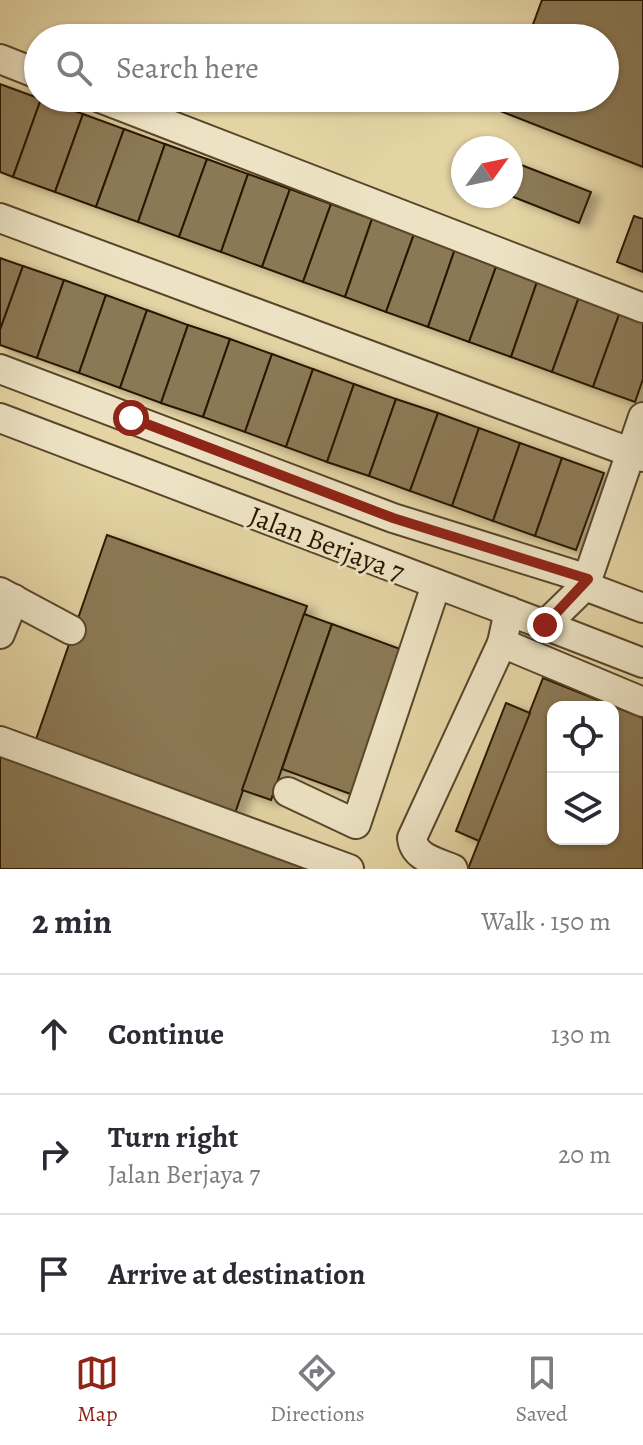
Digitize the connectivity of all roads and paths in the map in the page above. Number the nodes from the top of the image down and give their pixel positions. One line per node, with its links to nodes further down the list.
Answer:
1 (0, 59): 2 (street)
2 (24, 68)
3 (136, 112): 5 (street)
4 (0, 218): 9 (street)
5 (643, 308)
6 (0, 369): 10 (street)
7 (643, 417): 9 (street)
8 (0, 418): 11 (street, Jalan Berjaya 7)
9 (637, 455): 10 (street)
10 (586, 582): 13 (street); 15 (street)
11 (436, 585): 14 (street, Jalan Berjaya 7); 22 (street)
12 (7, 596): 16 (street); 17 (street)
13 (643, 608)
14 (509, 611): 15 (street, Jalan Berjaya 7); 18 (street)
15 (545, 625): 19 (street, Jalan Berjaya 7)
16 (71, 630)
17 (0, 634)
18 (502, 643): 20 (street); 24 (street)
19 (643, 663)
20 (643, 702)
21 (0, 741): 23 (street)
22 (288, 792)
23 (349, 869)
24 (453, 869)

